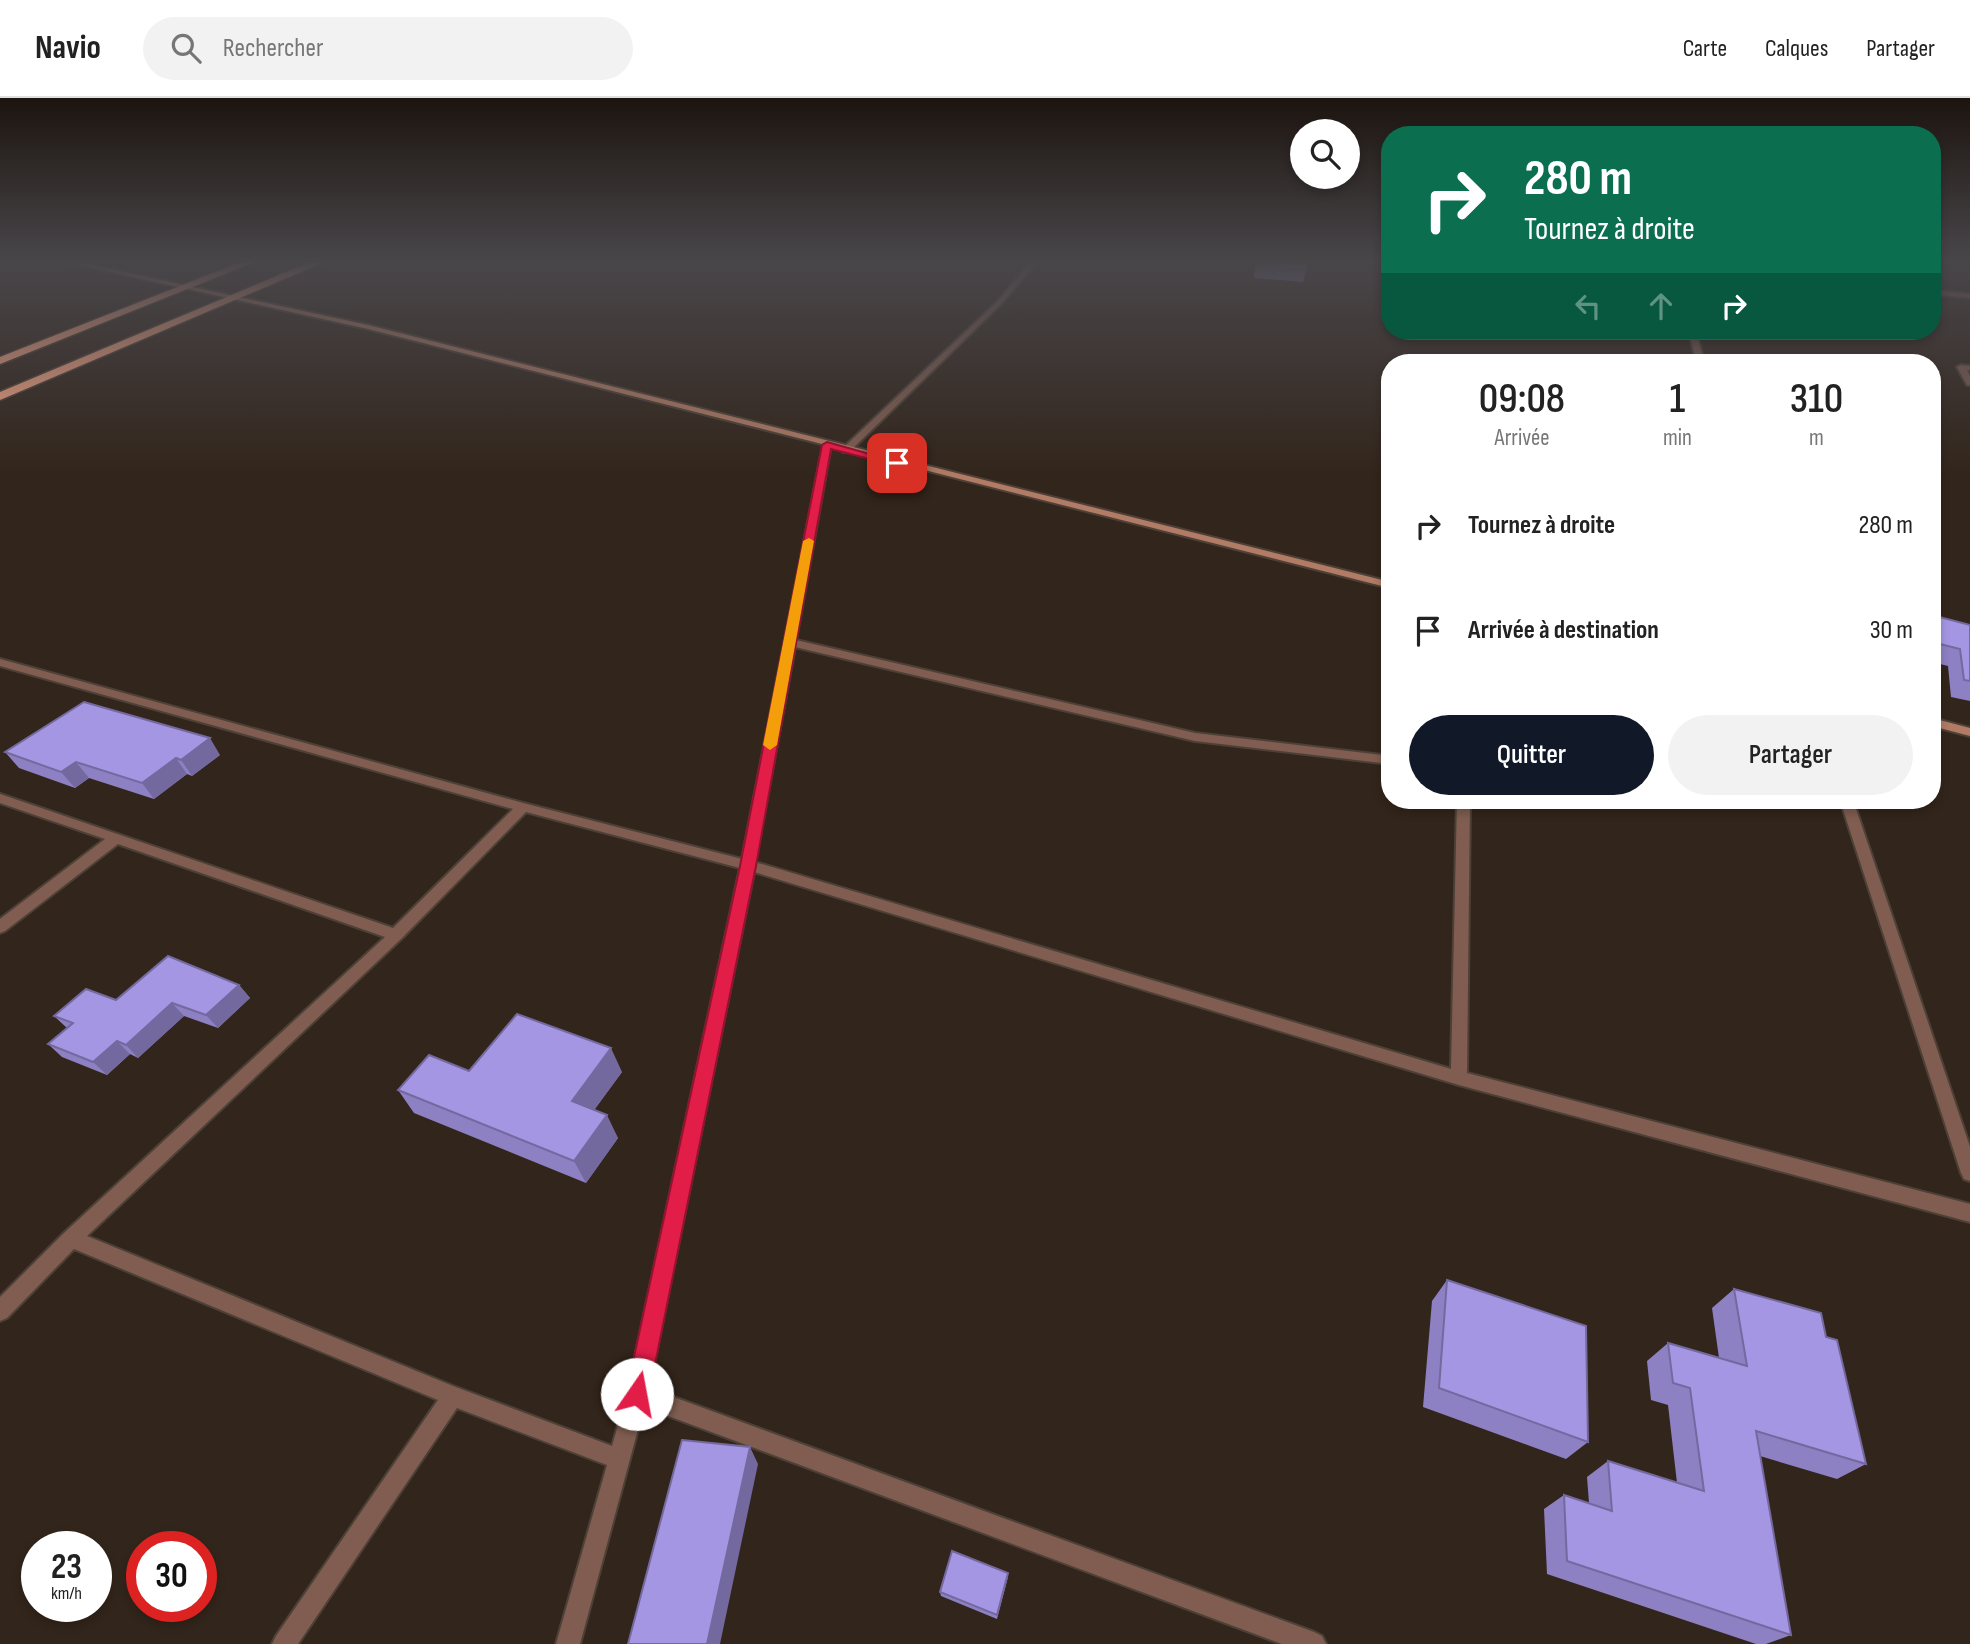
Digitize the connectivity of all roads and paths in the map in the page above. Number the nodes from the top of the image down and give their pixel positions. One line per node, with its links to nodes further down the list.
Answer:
1 (73, 332): 5 (highway)
2 (153, 332): 8 (highway)
3 (388, 332): 9 (street)
4 (969, 332): 10 (street)
5 (0, 361)
6 (1970, 368): 7 (street)
7 (1970, 383)
8 (0, 396)
9 (827, 445): 10 (street); 12 (street)
10 (846, 450): 11 (street)
11 (1381, 583)
12 (789, 642): 16 (street); 22 (street)
13 (0, 662): 18 (street)
14 (1941, 724): 15 (street)
15 (1970, 732)
16 (1381, 759)
17 (0, 798): 21 (street)
18 (523, 807): 22 (street); 24 (street)
19 (1464, 809): 25 (street)
20 (1849, 809): 26 (street)
21 (116, 838): 23 (street); 24 (street)
22 (748, 866): 25 (street); 30 (street)
23 (0, 927)
24 (396, 935): 28 (street)
25 (1459, 1078): 27 (street)
26 (1970, 1173)
27 (1970, 1213)
28 (71, 1239): 29 (street); 31 (street)
29 (0, 1311)
30 (637, 1394): 32 (street); 35 (street)
31 (453, 1396): 32 (street); 33 (street)
32 (619, 1459): 34 (street)
33 (284, 1644)
34 (568, 1644)
35 (1314, 1644)

